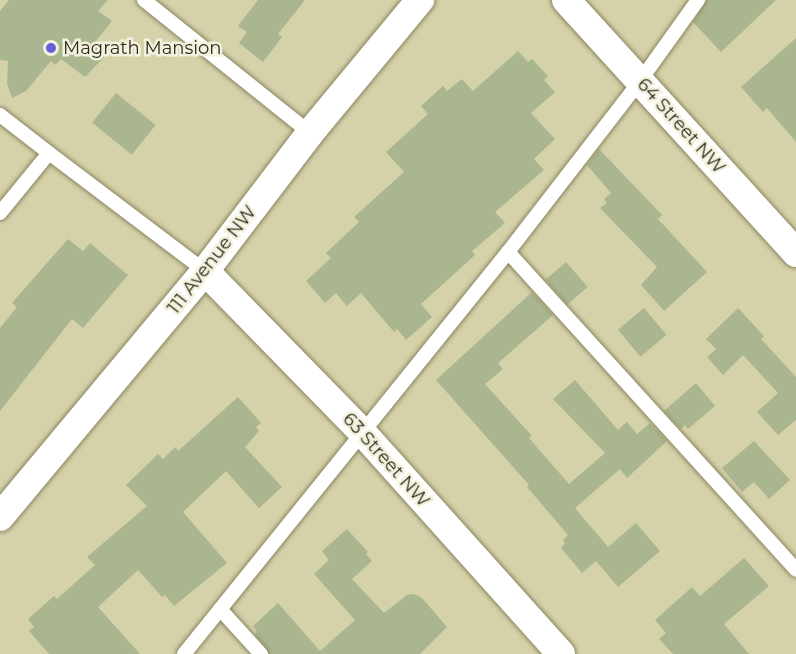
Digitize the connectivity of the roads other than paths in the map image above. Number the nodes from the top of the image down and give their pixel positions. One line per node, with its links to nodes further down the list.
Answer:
1 (144, 0): 7 (lane)
2 (420, 0): 7 (street, 111 Avenue NW)
3 (566, 0): 5 (street, 64 Street NW)
4 (698, 0): 5 (lane)
5 (640, 81): 10 (lane); 11 (street, 64 Street NW)
6 (0, 115): 8 (lane)
7 (310, 133): 12 (street, 111 Avenue NW)
8 (49, 153): 9 (lane); 12 (lane)
9 (0, 213)
10 (508, 252): 13 (lane); 15 (lane)
11 (796, 253)
12 (205, 271): 13 (street, 63 Street NW); 14 (street, 111 Avenue NW)
13 (362, 432): 16 (lane); 19 (street, 63 Street NW)
14 (0, 517)
15 (796, 570)
16 (220, 609): 17 (lane); 18 (lane)
17 (184, 654)
18 (261, 654)
19 (561, 654)

